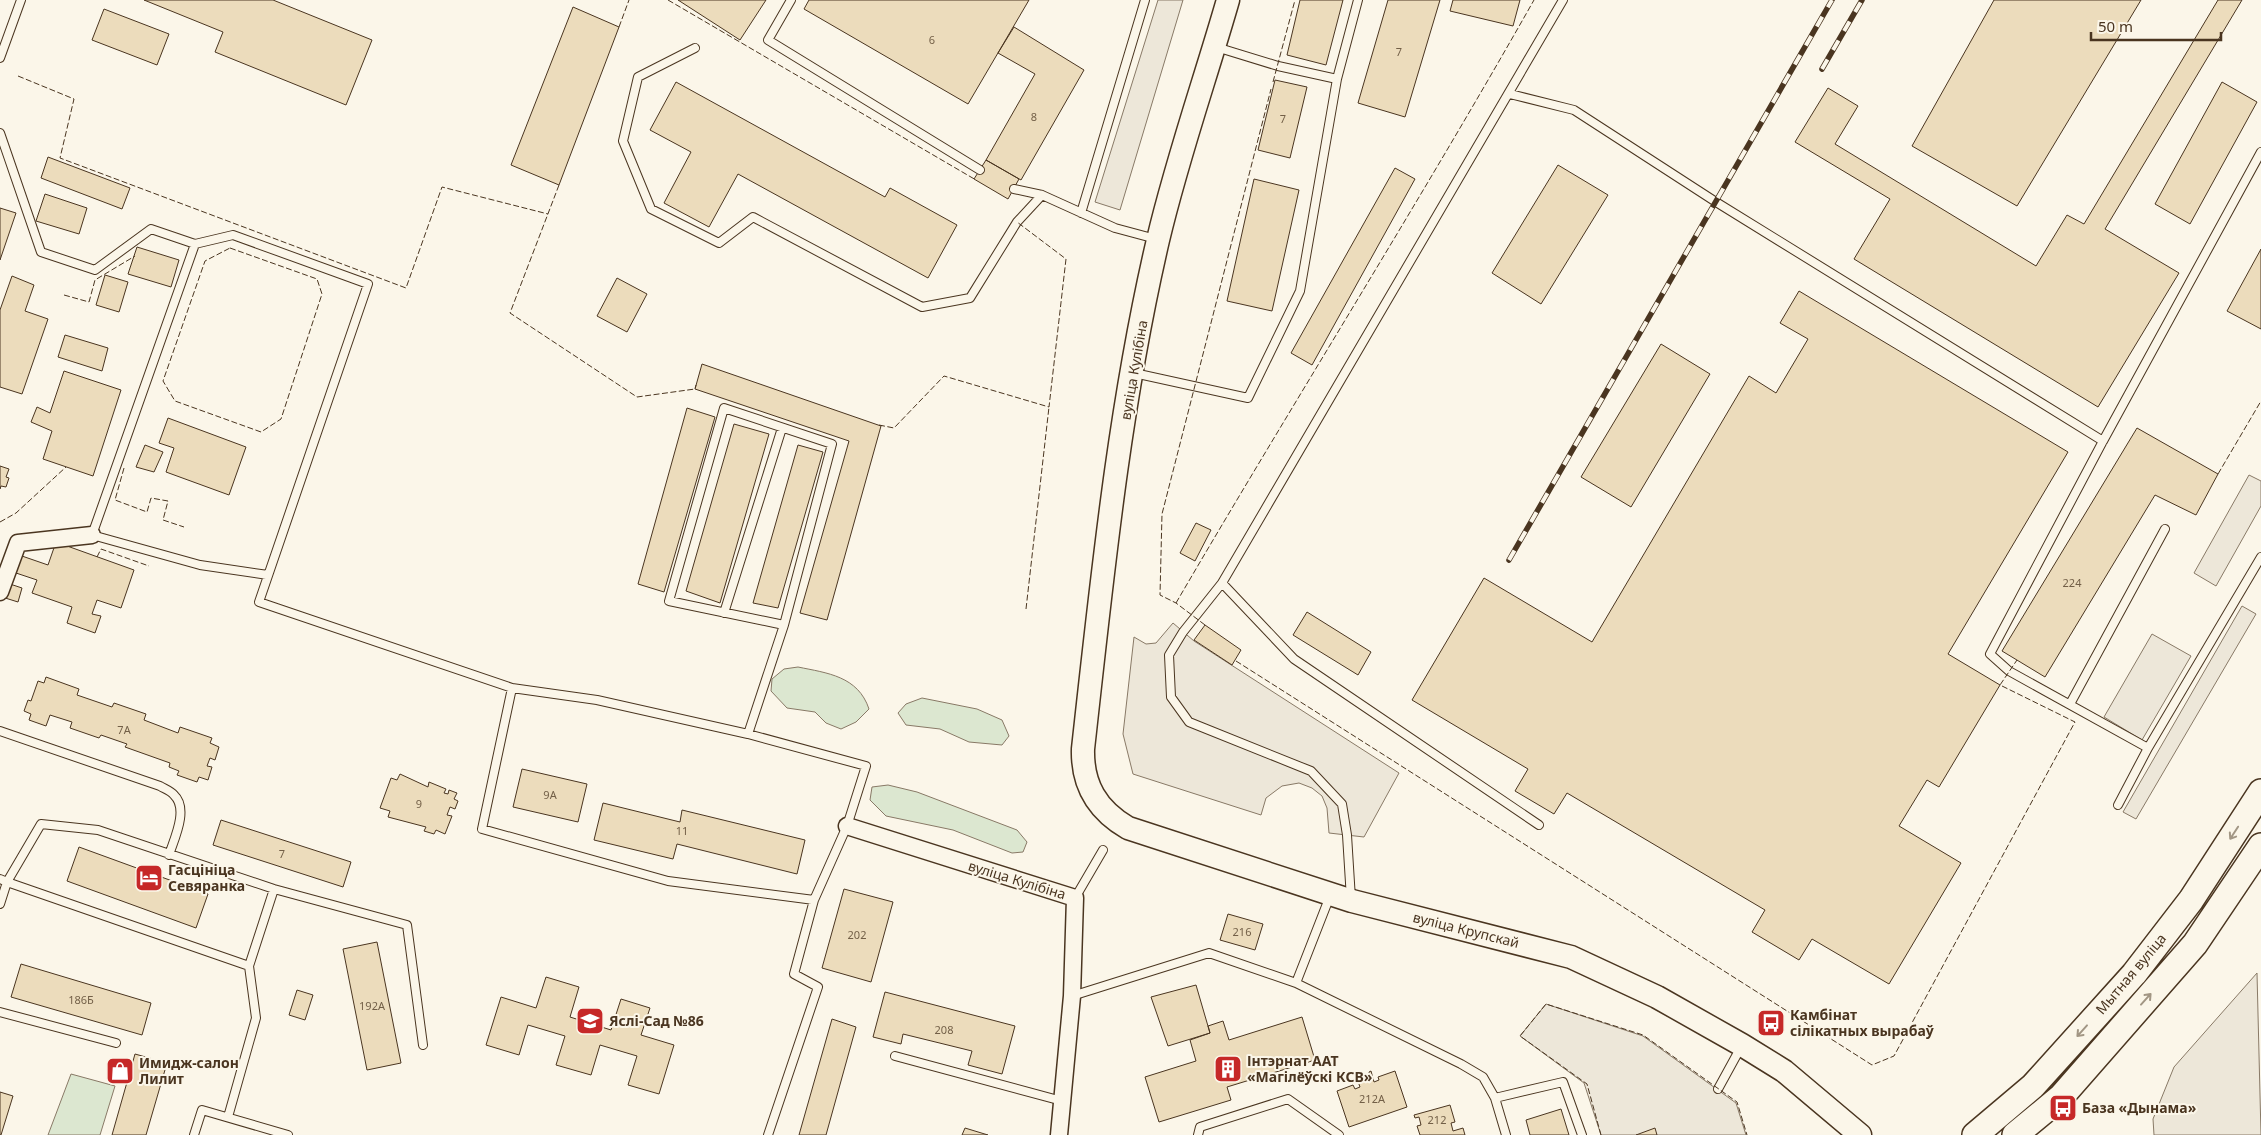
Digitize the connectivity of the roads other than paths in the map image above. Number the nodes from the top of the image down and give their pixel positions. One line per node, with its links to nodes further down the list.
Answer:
1 (21, 0): 9 (lane)
2 (791, 0): 14 (lane)
3 (1145, 0): 17 (lane)
4 (1228, 0): 7 (main road, вуліца Кулібіна)
5 (1358, 0): 10 (lane)
6 (1563, 0): 11 (lane)
7 (1214, 46): 10 (lane); 18 (main road, вуліца Кулібіна)
8 (695, 48): 16 (lane)
9 (0, 58)
10 (1337, 79): 20 (lane)
11 (1510, 94): 22 (lane); 29 (lane)
12 (0, 133): 19 (lane)
13 (2261, 152): 22 (lane)
14 (980, 170)
15 (1014, 189): 16 (lane)
16 (1042, 195): 17 (lane)
17 (1081, 212): 18 (lane)
18 (1158, 240): 20 (main road, вуліца Кулібіна)
19 (195, 244): 24 (lane); 28 (lane)
20 (1132, 373): 38 (main road, вуліца Кулібіна)
21 (782, 428): 31 (lane); 31 (lane); 32 (lane)
22 (2103, 440): 34 (lane)
23 (2165, 529): 34 (lane)
24 (92, 535): 28 (lane); 30 (street)
25 (2261, 557): 26 (lane)
26 (2253, 569): 27 (lane); 37 (lane)
27 (2261, 574)
28 (268, 575): 33 (lane)
29 (1222, 583): 41 (lane); 49 (lane)
30 (0, 592)
31 (724, 613): 32 (lane)
32 (784, 625): 36 (lane)
33 (512, 688): 36 (lane); 50 (lane)
34 (2070, 704): 37 (lane)
35 (0, 731): 45 (lane)
36 (748, 734): 42 (lane)
37 (2148, 748): 40 (lane)
38 (1083, 749): 49 (main road, вуліца Крупскай)
39 (2261, 792): 73 (main road, Мытная вуліца, one-way to 73)
40 (2118, 805)
41 (1539, 825)
42 (847, 826): 48 (street, вуліца Кулібіна); 50 (lane)
43 (2261, 846): 74 (main road, Мытная вуліца, one-way to 43)
44 (1103, 850): 48 (lane)
45 (169, 855): 46 (lane); 47 (lane)
46 (4, 881): 51 (lane); 52 (lane)
47 (274, 889): 52 (lane); 57 (lane)
48 (1075, 898): 54 (street, вуліца Кулібіна)
49 (1341, 898): 53 (lane); 58 (main road, вуліца Крупскай)
50 (814, 900): 66 (lane)
51 (0, 904)
52 (249, 966): 63 (lane)
53 (1296, 983): 54 (lane); 61 (lane)
54 (1072, 996): 62 (street, вуліца Кулібіна)
55 (0, 1012): 56 (lane)
56 (116, 1043)
57 (423, 1045)
58 (1742, 1045): 60 (lane); 72 (main road, вуліца Крупскай)
59 (895, 1056): 62 (lane)
60 (1718, 1089)
61 (1495, 1098): 70 (lane); 71 (lane)
62 (1062, 1101): 67 (street, вуліца Кулібіна)
63 (228, 1117): 64 (lane); 65 (lane)
64 (194, 1135)
65 (288, 1135)
66 (768, 1135)
67 (1059, 1135)
68 (1198, 1135): 69 (lane)
69 (1339, 1135)
70 (1506, 1135)
71 (1582, 1135)
72 (1860, 1135)
73 (1975, 1135)
74 (2015, 1135)

